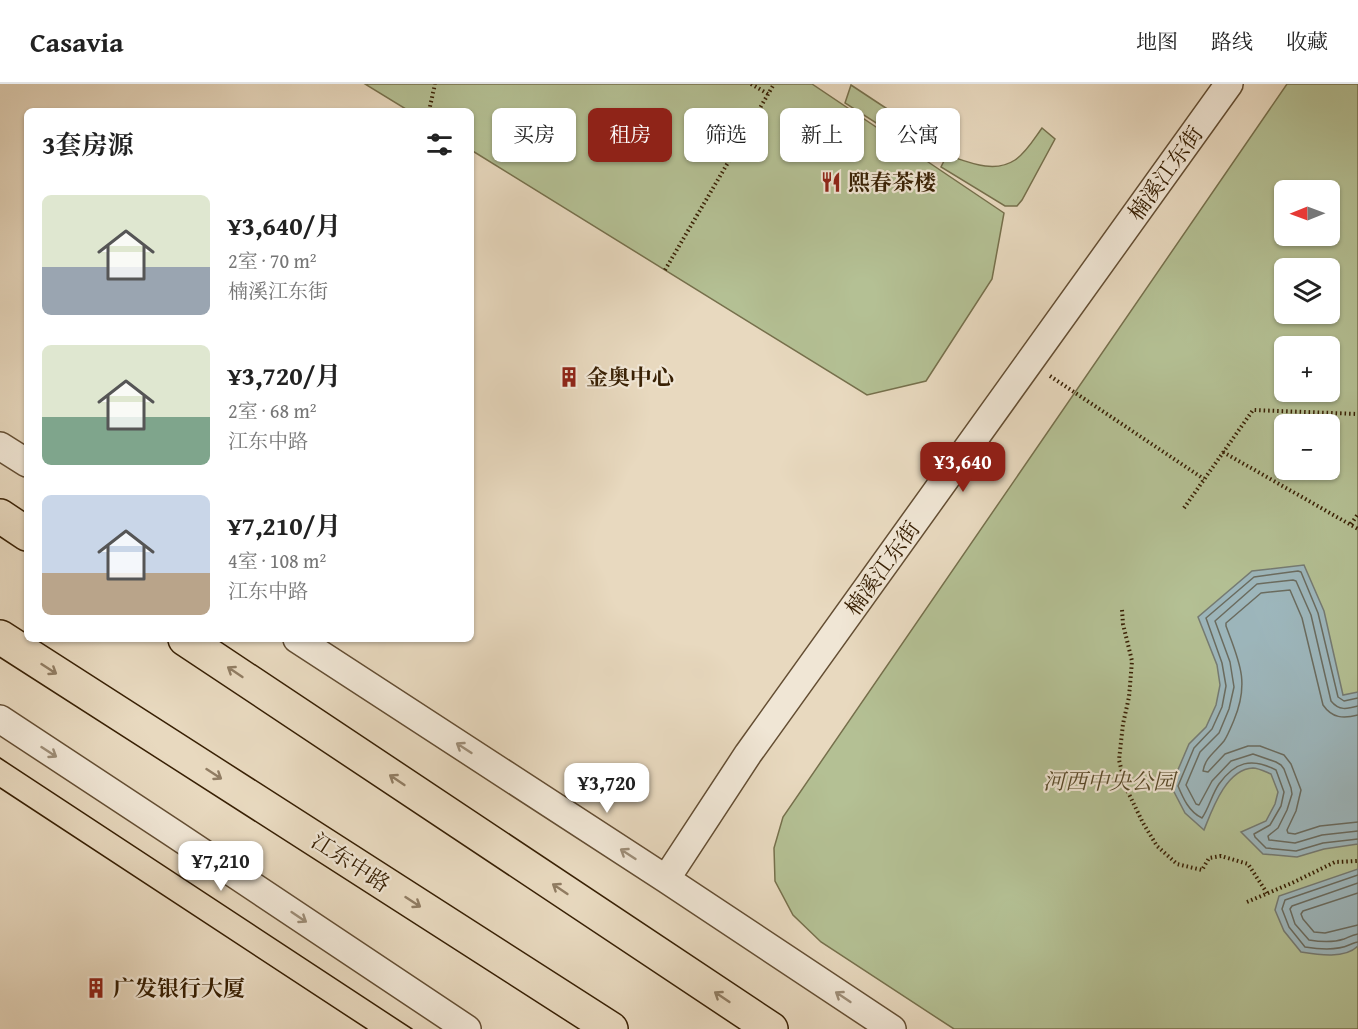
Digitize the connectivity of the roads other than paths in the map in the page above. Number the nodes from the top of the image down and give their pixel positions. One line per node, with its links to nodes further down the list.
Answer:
1 (1229, 84): 10 (street, 楠溪江东街)
2 (0, 446): 3 (street)
3 (24, 461)
4 (0, 516): 5 (main road)
5 (24, 532)
6 (0, 637): 12 (main road, 江东中路, one-way to 12)
7 (190, 642): 13 (main road, one-way to 7)
8 (302, 642): 10 (street, one-way to 8)
9 (0, 719): 11 (street, one-way to 11)
10 (666, 879): 14 (street, one-way to 10)
11 (467, 1029)
12 (611, 1029)
13 (771, 1029)
14 (892, 1029)

